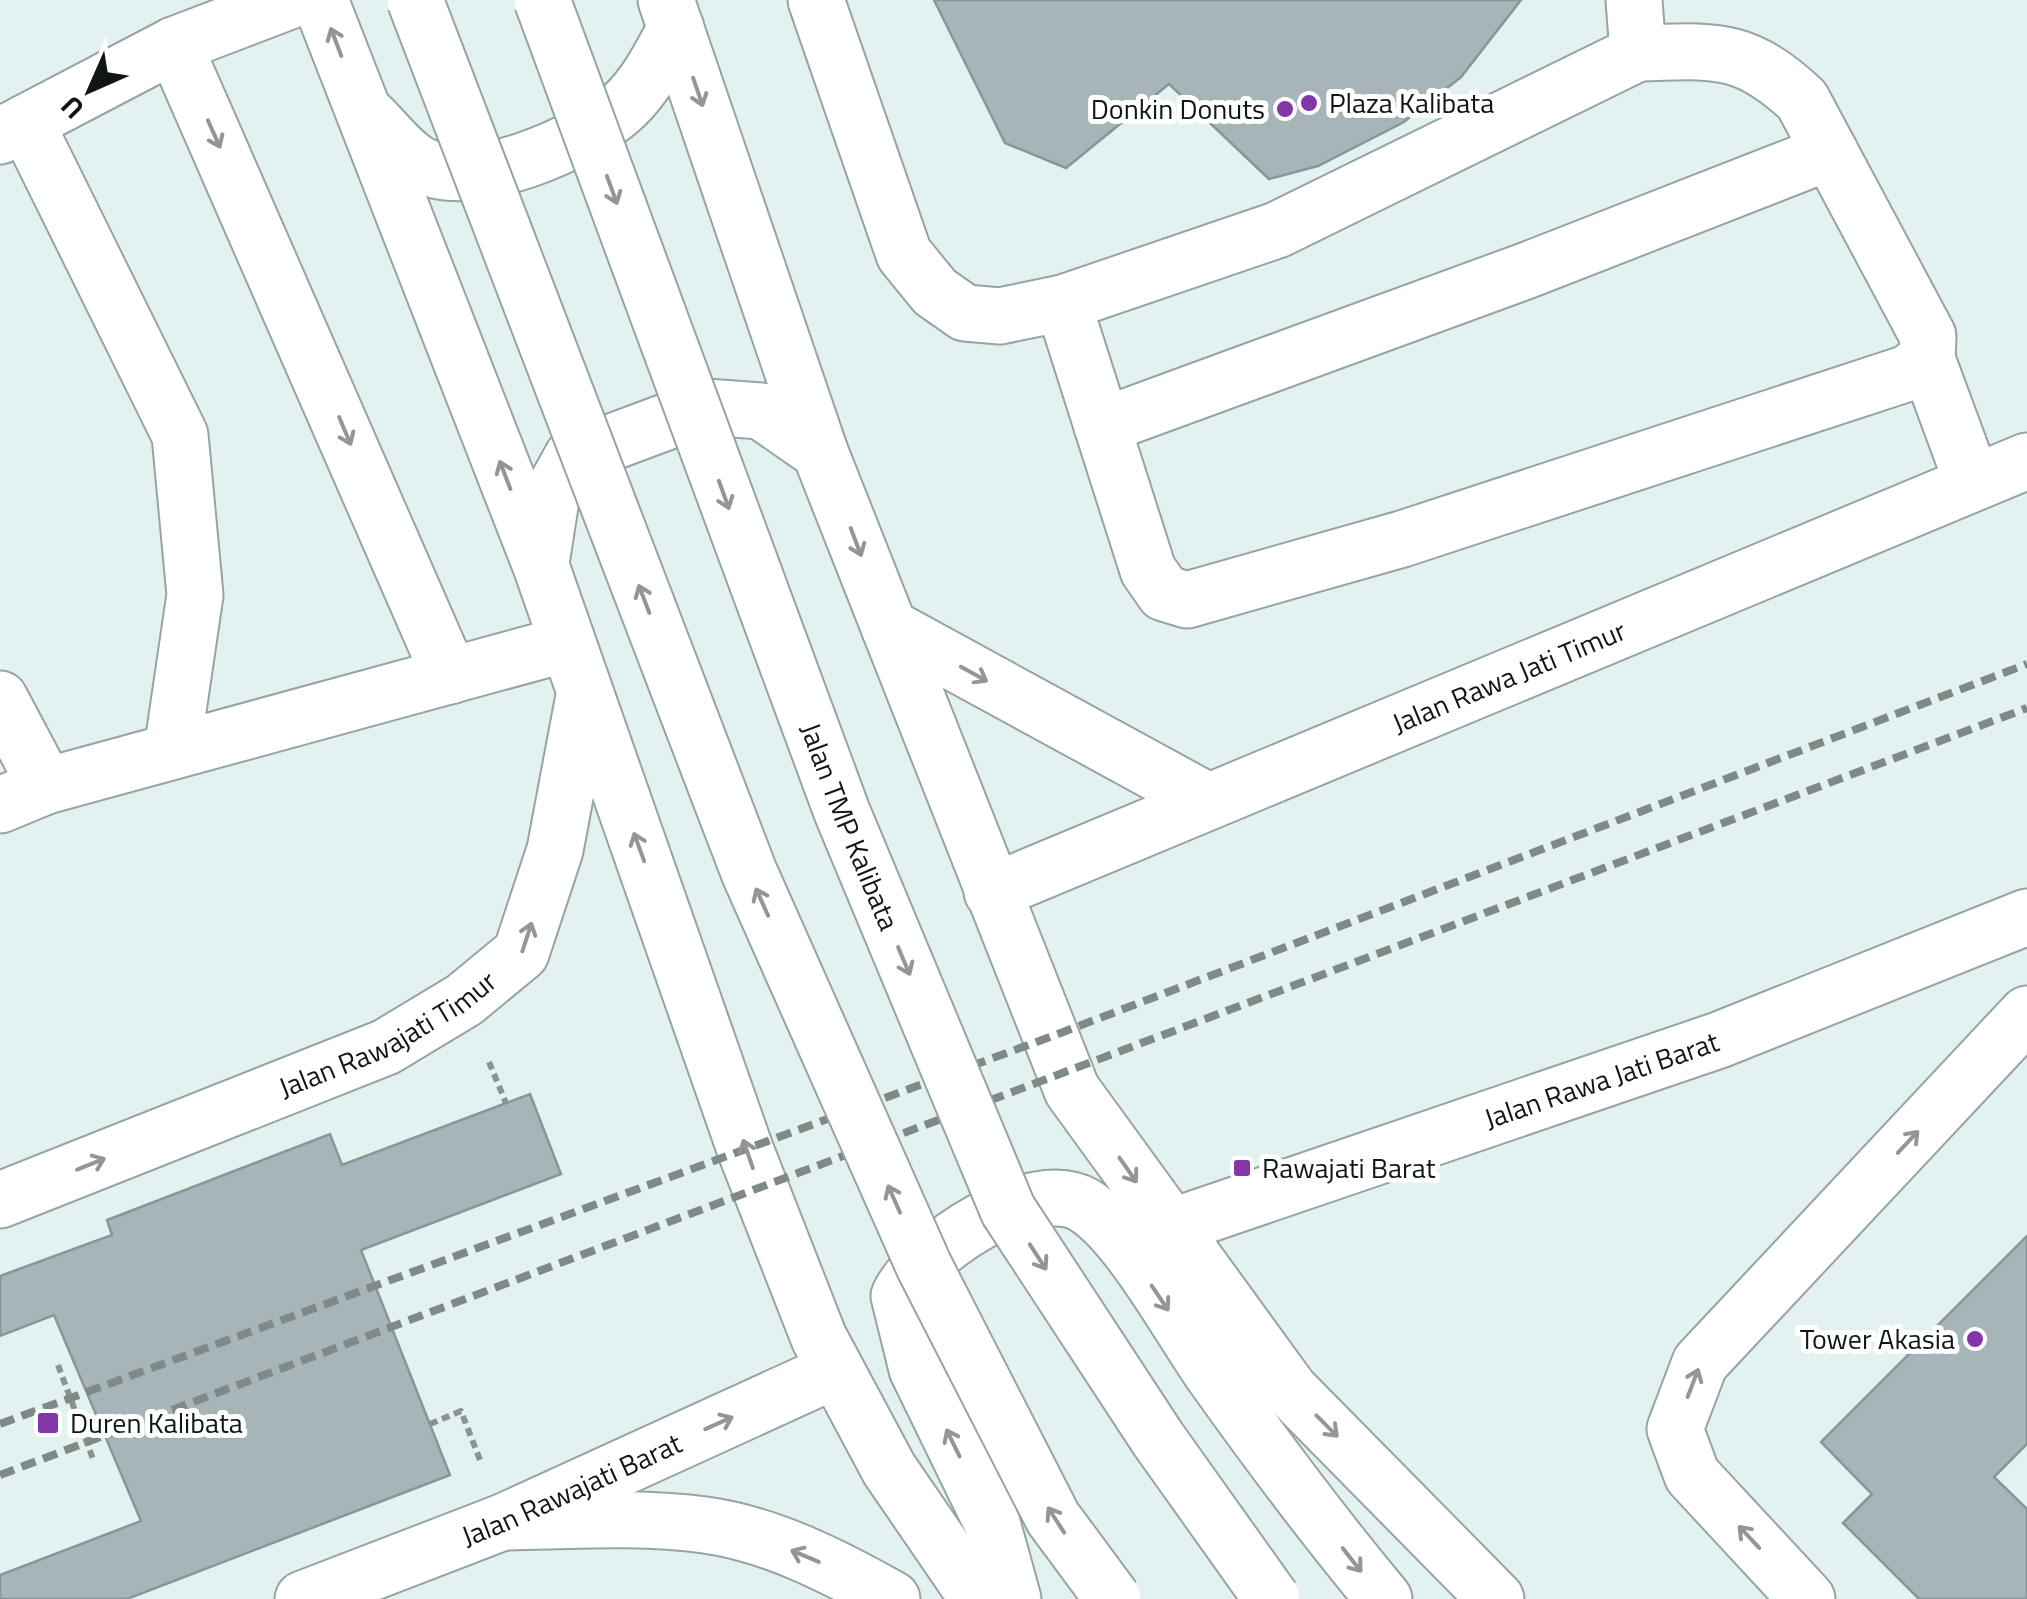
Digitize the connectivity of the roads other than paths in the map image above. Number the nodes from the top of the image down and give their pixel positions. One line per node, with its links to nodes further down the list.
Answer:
1 (292, 0): 8 (main road)
2 (320, 0): 9 (main road, one-way to 2)
3 (415, 0): 38 (main road, one-way to 3, bridge)
4 (542, 0): 39 (main road, Jalan TMP Kalibata, one-way to 39, bridge)
5 (816, 0): 12 (main road)
6 (671, 14): 9 (main road); 15 (main road, one-way to 15)
7 (1636, 26): 11 (main road); 12 (main road)
8 (174, 45): 10 (main road); 21 (main road, one-way to 21)
9 (360, 107): 18 (main road, one-way to 9)
10 (13, 130): 24 (main road)
11 (1830, 152): 13 (main road); 14 (main road)
12 (1063, 303): 14 (main road)
13 (1918, 366): 14 (main road); 17 (main road)
14 (1102, 426)
15 (820, 452): 18 (main road); 19 (main road, one-way to 19)
16 (2027, 461): 17 (main road, Jalan Rawa Jati Timur)
17 (1963, 485): 26 (main road, Jalan Rawa Jati Timur)
18 (540, 566): 20 (main road)
19 (889, 627): 26 (main road, one-way to 26); 27 (main road)
20 (566, 644): 21 (main road); 22 (main road)
21 (450, 676): 24 (main road)
22 (584, 696): 30 (main road, Jalan Rawajati Timur, one-way to 22); 32 (main road, one-way to 22)
23 (0, 699): 25 (main road)
24 (172, 750): 25 (main road)
25 (23, 795)
26 (1206, 800): 27 (main road, Jalan Rawa Jati Timur)
27 (992, 892): 31 (main road, one-way to 31)
28 (2027, 917): 31 (main road, Jalan Rawa Jati Barat)
29 (2027, 1014): 42 (main road, one-way to 29)
30 (0, 1200)
31 (1168, 1228): 41 (main road, one-way to 41)
32 (834, 1371): 33 (main road, Jalan Rawajati Barat, one-way to 32); 36 (main road)
33 (503, 1522): 34 (main road, Jalan Rawajati Barat); 35 (main road, one-way to 33)
34 (303, 1599)
35 (892, 1599)
36 (978, 1599)
37 (1013, 1599): 40 (main road, one-way to 40)
38 (1113, 1599)
39 (1272, 1599)
40 (1384, 1599)
41 (1496, 1599)
42 (1807, 1599)

